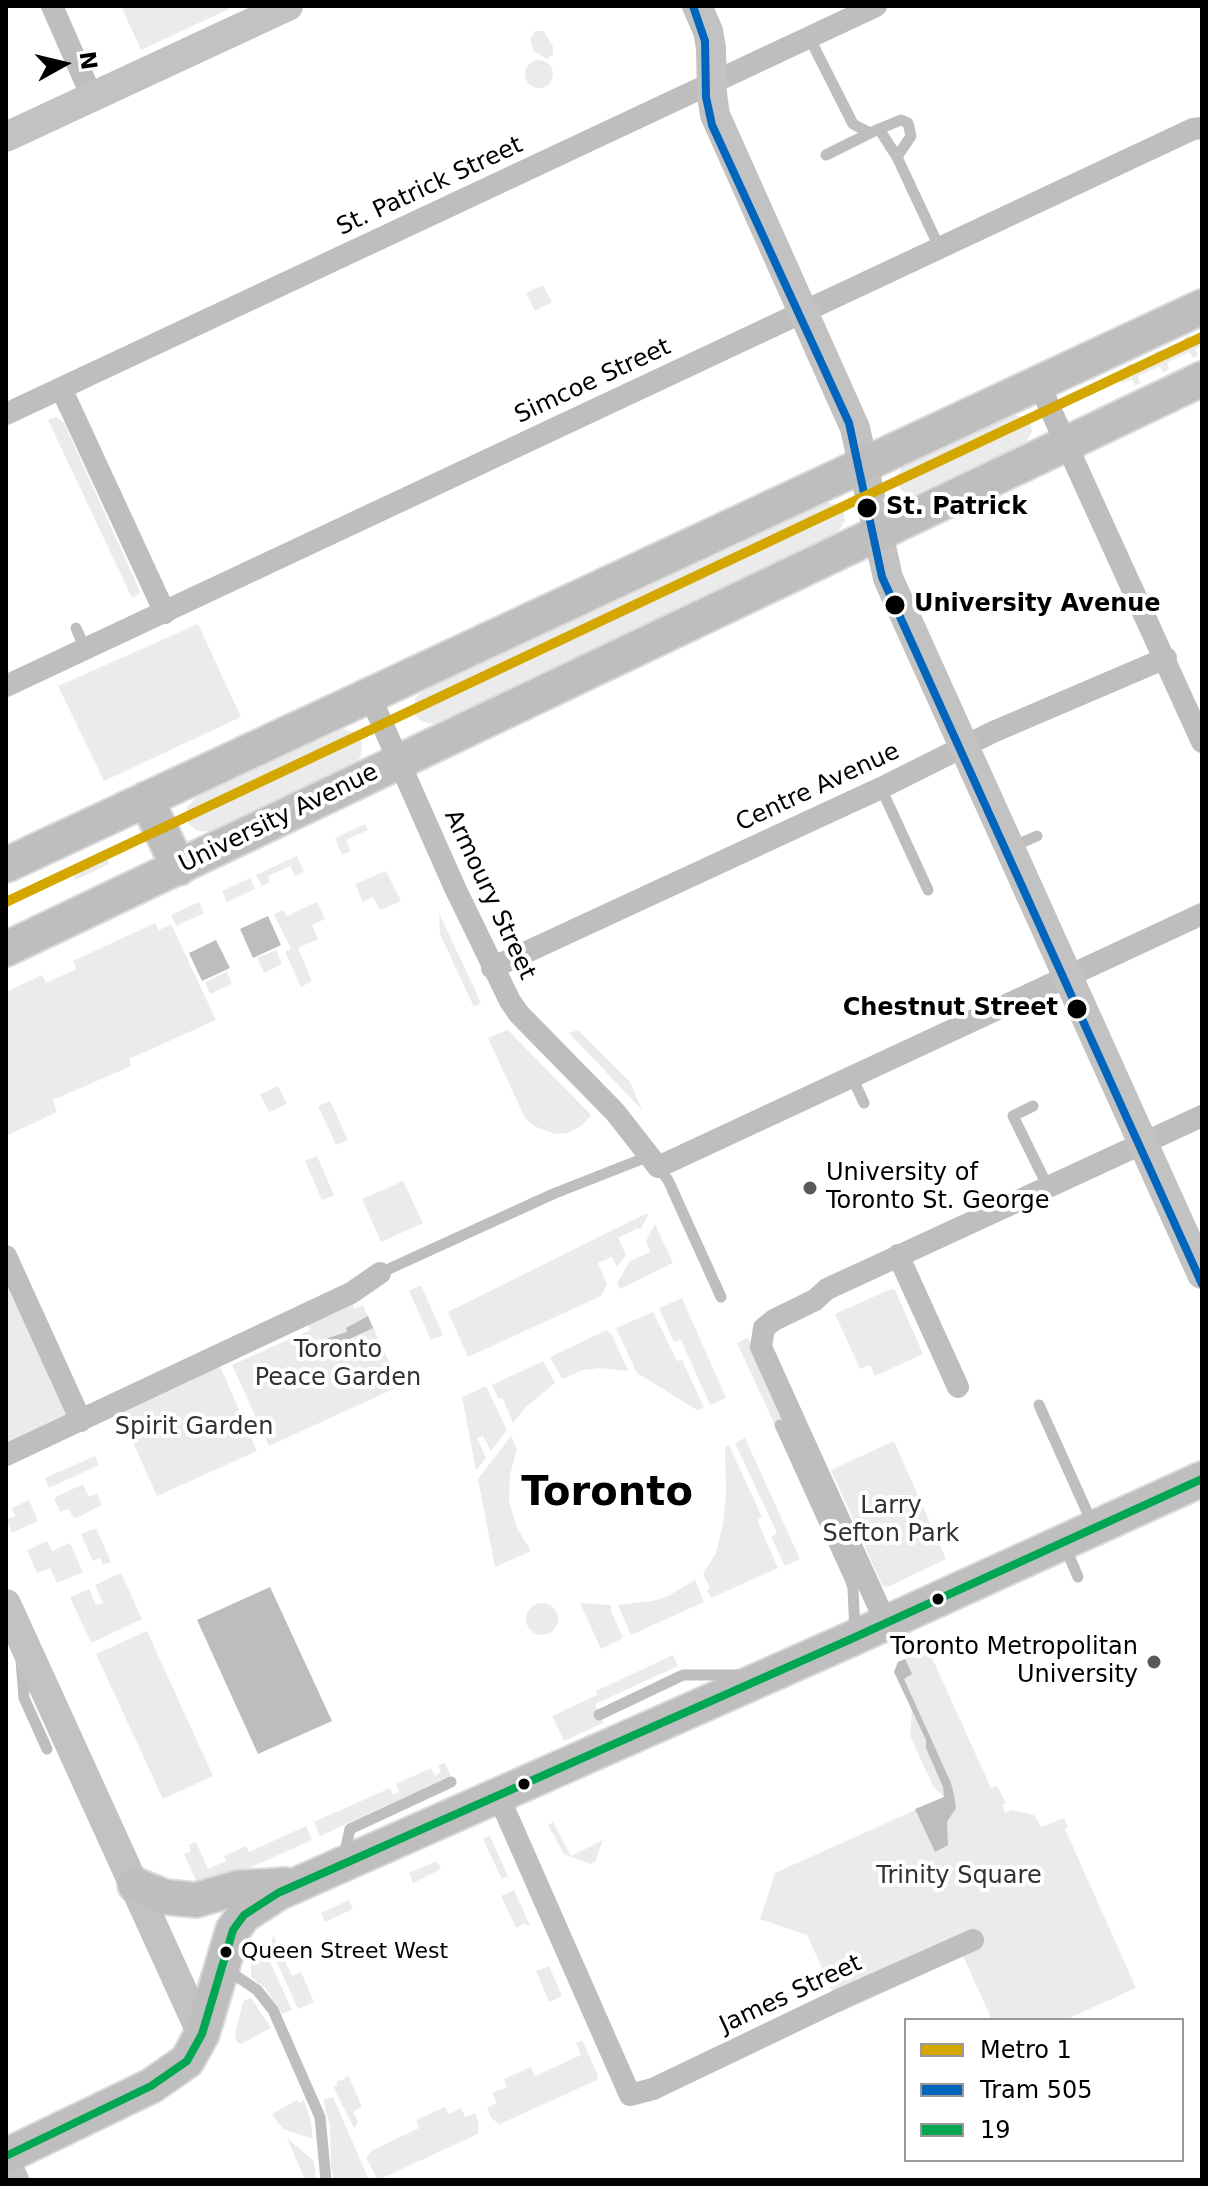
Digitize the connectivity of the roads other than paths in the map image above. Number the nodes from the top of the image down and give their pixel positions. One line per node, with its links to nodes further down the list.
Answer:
1 (52, 6): 7 (street)
2 (288, 6): 7 (main road)
3 (697, 6): 6 (main road)
4 (876, 6): 5 (street, St. Patrick Street)
5 (809, 37): 6 (street, St. Patrick Street); 9 (lane)
6 (712, 83): 15 (main road); 18 (street, St. Patrick Street)
7 (92, 97): 10 (main road)
8 (1202, 128): 13 (street, Simcoe Street)
9 (874, 131): 11 (lane); 12 (lane); 12 (lane)
10 (6, 137)
11 (826, 155)
12 (897, 157): 13 (lane)
13 (940, 249): 15 (street, Simcoe Street)
14 (1202, 307): 17 (main road)
15 (803, 313): 21 (main road); 23 (street, Simcoe Street)
16 (1202, 379): 20 (main road, University Avenue)
17 (1038, 382): 20 (street); 21 (main road)
18 (61, 388): 19 (street, St. Patrick Street); 23 (street)
19 (6, 414)
20 (1066, 442): 22 (main road, University Avenue); 26 (street)
21 (863, 464): 22 (main road); 28 (main road)
22 (877, 533): 30 (main road); 31 (main road, University Avenue)
23 (165, 613): 25 (street, Simcoe Street)
24 (76, 628): 25 (lane)
25 (77, 652): 27 (street, Simcoe Street)
26 (1166, 658): 29 (street); 30 (street, Centre Avenue)
27 (6, 686)
28 (369, 694): 31 (street, Armoury Street); 33 (main road)
29 (1202, 742)
30 (963, 747): 32 (street, Centre Avenue); 35 (main road)
31 (400, 761): 37 (main road, University Avenue); 41 (street, Armoury Street)
32 (881, 788): 38 (lane); 41 (street, Centre Avenue)
33 (146, 799): 36 (main road); 37 (main road)
34 (1037, 836): 35 (lane)
35 (1009, 848): 42 (main road)
36 (6, 865)
37 (179, 868): 40 (main road, University Avenue)
38 (928, 890)
39 (1202, 914): 42 (street)
40 (6, 949)
41 (492, 968): 48 (street, Armoury Street)
42 (1067, 977): 43 (street); 47 (main road)
43 (852, 1077): 44 (lane); 48 (street)
44 (864, 1103)
45 (1033, 1106): 49 (lane)
46 (1202, 1116): 47 (street)
47 (1143, 1143): 49 (street); 53 (main road)
48 (652, 1162): 52 (lane); 54 (lane)
49 (1048, 1187): 50 (street)
50 (898, 1255): 55 (street); 65 (street)
51 (6, 1256): 57 (street)
52 (380, 1273): 57 (street)
53 (1202, 1274)
54 (721, 1297)
55 (958, 1387)
56 (1039, 1405): 61 (lane)
57 (81, 1421): 59 (street)
58 (780, 1425): 67 (lane)
59 (6, 1455)
60 (1202, 1479): 61 (main road)
61 (1095, 1529): 62 (main road)
62 (1063, 1544): 63 (lane); 65 (main road)
63 (1078, 1577)
64 (6, 1604): 66 (main road)
65 (886, 1623): 67 (main road)
66 (19, 1632): 70 (lane); 75 (main road)
67 (855, 1637): 68 (main road)
68 (771, 1675): 69 (lane); 72 (main road)
69 (599, 1715)
70 (47, 1749)
71 (451, 1782): 73 (lane)
72 (498, 1795): 73 (main road); 76 (street, James Street)
73 (342, 1865): 74 (main road)
74 (298, 1884): 75 (main road); 77 (main road)
75 (135, 1885): 78 (main road)
76 (973, 1940)
77 (221, 1966): 78 (main road); 82 (lane)
78 (202, 2034): 79 (main road)
79 (6, 2156)
80 (6, 2163): 81 (main road)
81 (14, 2180)
82 (326, 2180)

